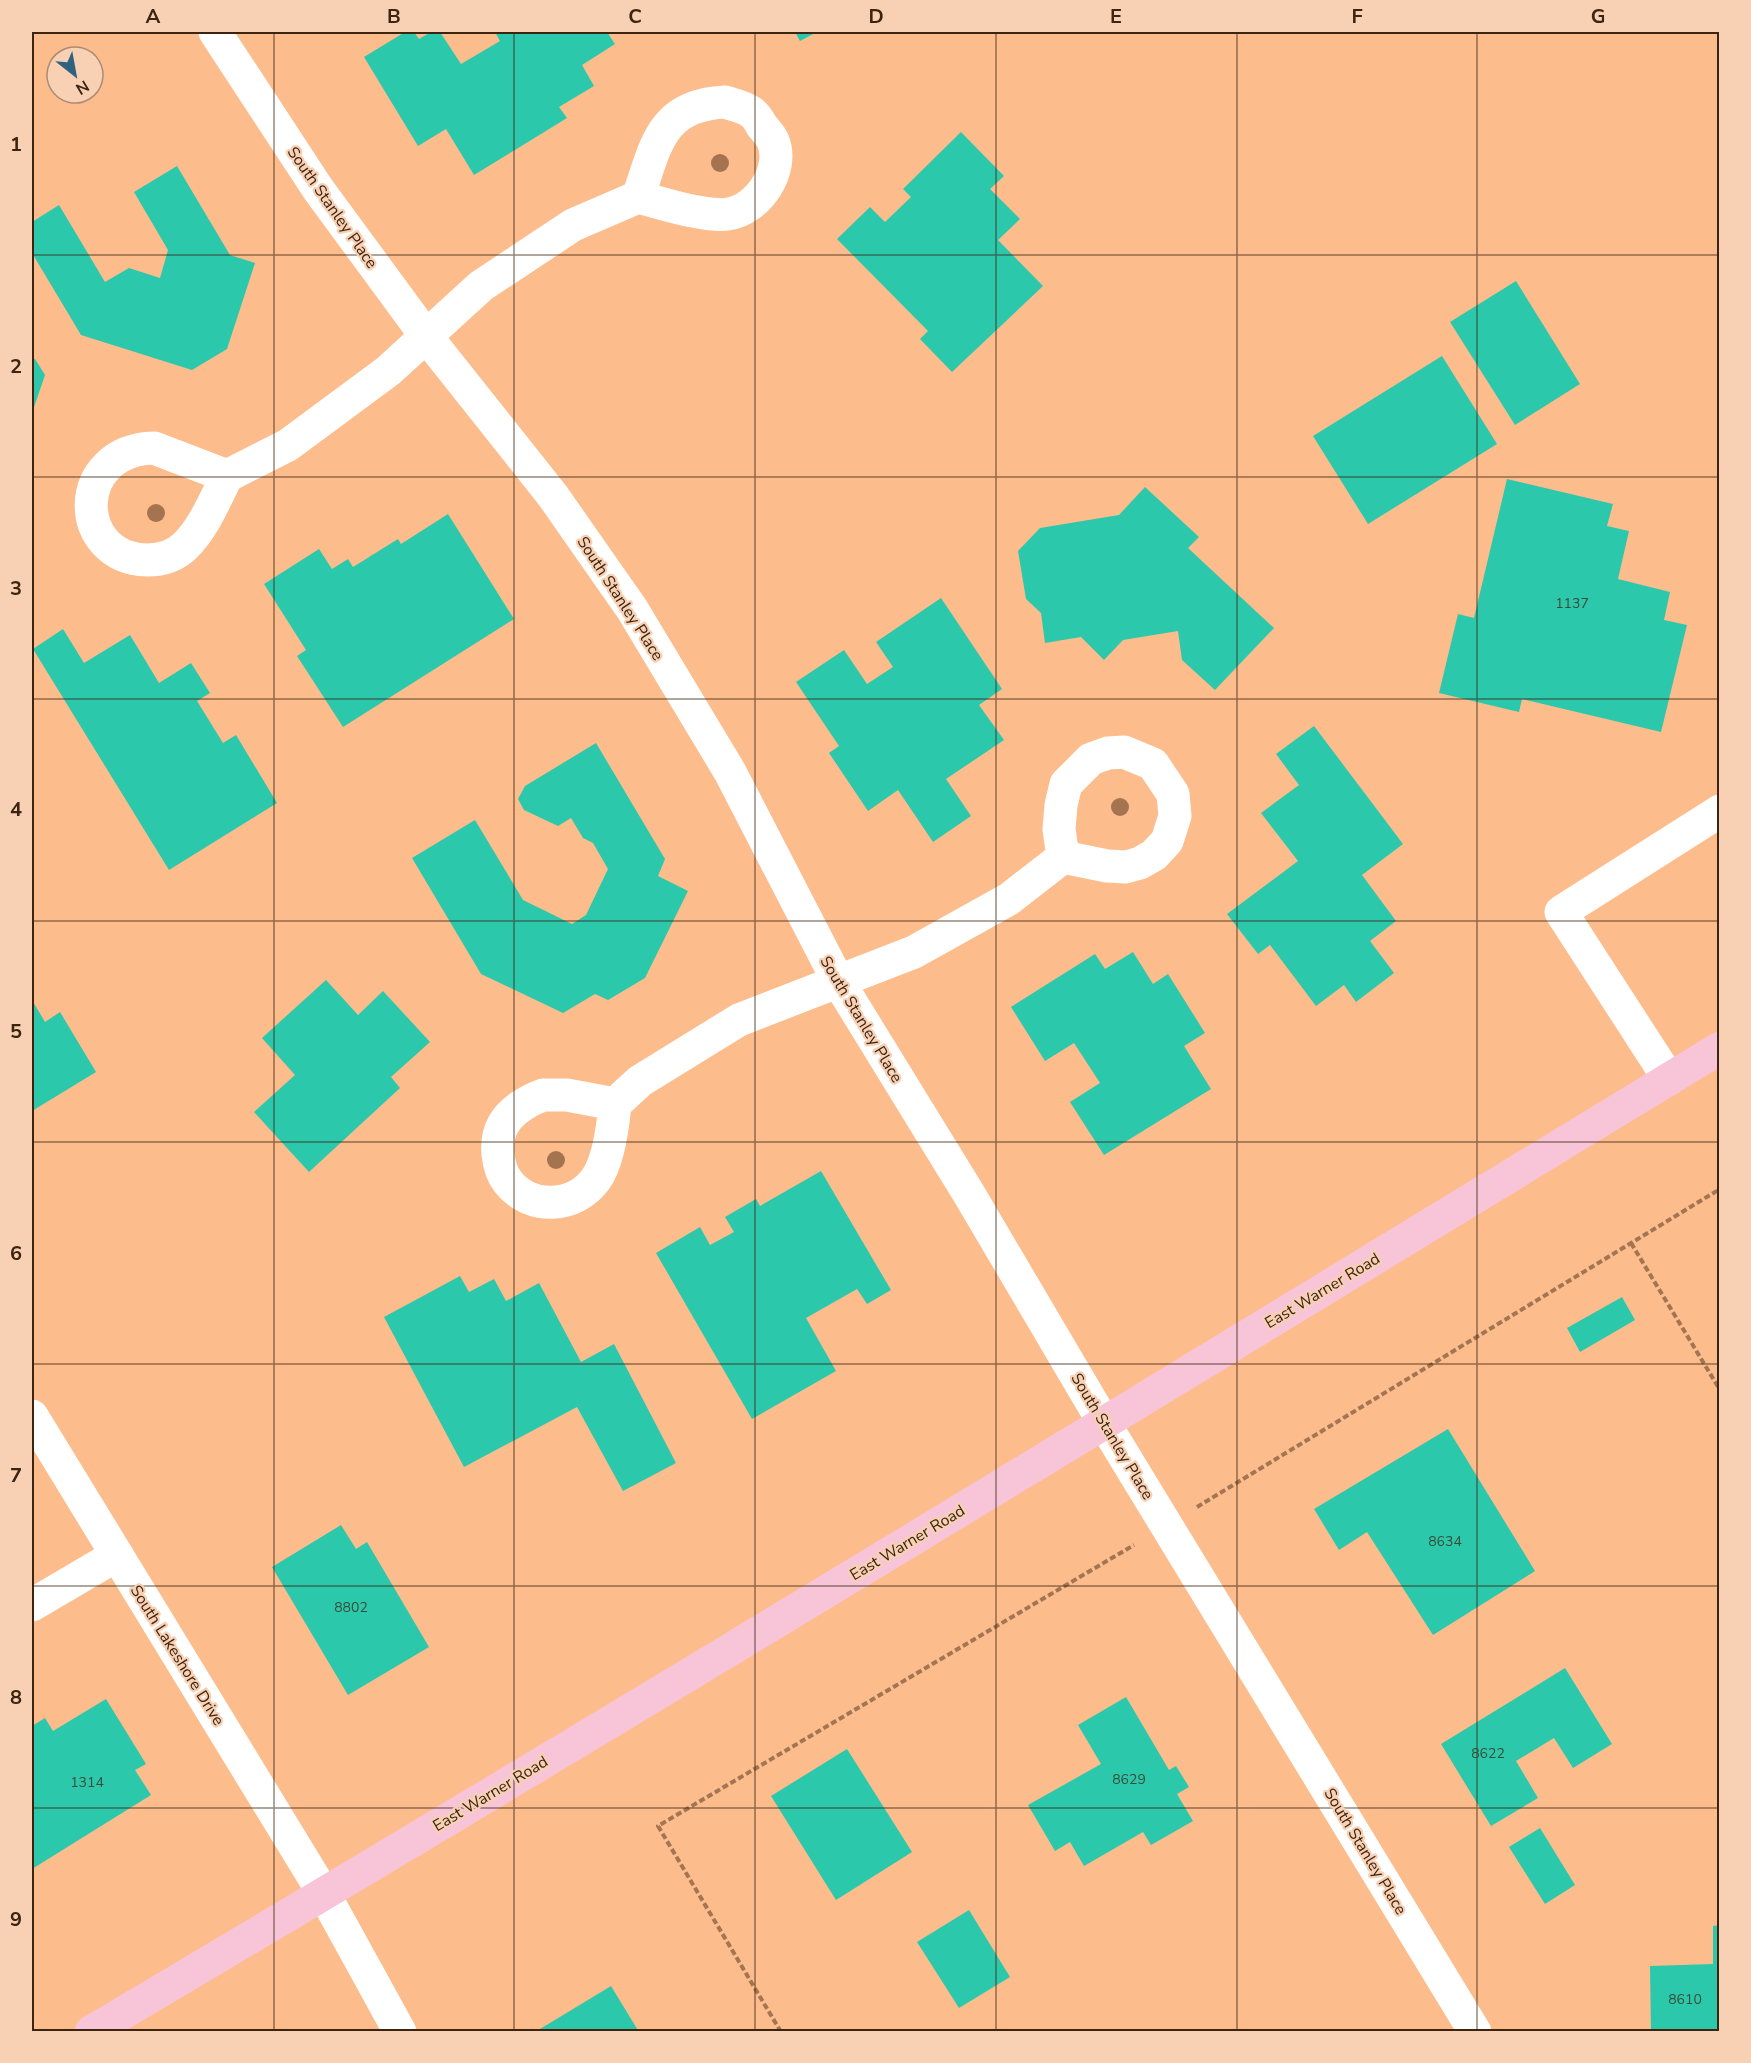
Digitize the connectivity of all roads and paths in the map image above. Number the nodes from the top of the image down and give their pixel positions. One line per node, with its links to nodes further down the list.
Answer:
1 (215, 32): 3 (street, South Stanley Place)
2 (638, 197): 3 (street)
3 (426, 336): 4 (street); 7 (street, South Stanley Place)
4 (227, 476)
5 (1719, 811): 9 (street)
6 (1064, 857): 7 (street)
7 (838, 981): 10 (street); 15 (street, South Stanley Place)
8 (1719, 1048): 9 (main road, East Warner Road)
9 (1669, 1079): 15 (main road, East Warner Road)
10 (615, 1104)
11 (1719, 1189): 12 (path)
12 (1631, 1243): 13 (path); 16 (path)
13 (1719, 1390)
14 (32, 1416): 17 (street, South Lakeshore Drive)
15 (1104, 1423): 16 (street, South Stanley Place); 19 (main road, East Warner Road)
16 (1167, 1526): 22 (path); 23 (street, South Stanley Place)
17 (117, 1555): 18 (street); 19 (street, South Lakeshore Drive)
18 (32, 1605)
19 (324, 1894): 20 (main road, East Warner Road); 21 (street, South Lakeshore Drive)
20 (91, 2031)
21 (400, 2031)
22 (782, 2031)
23 (1475, 2031)

